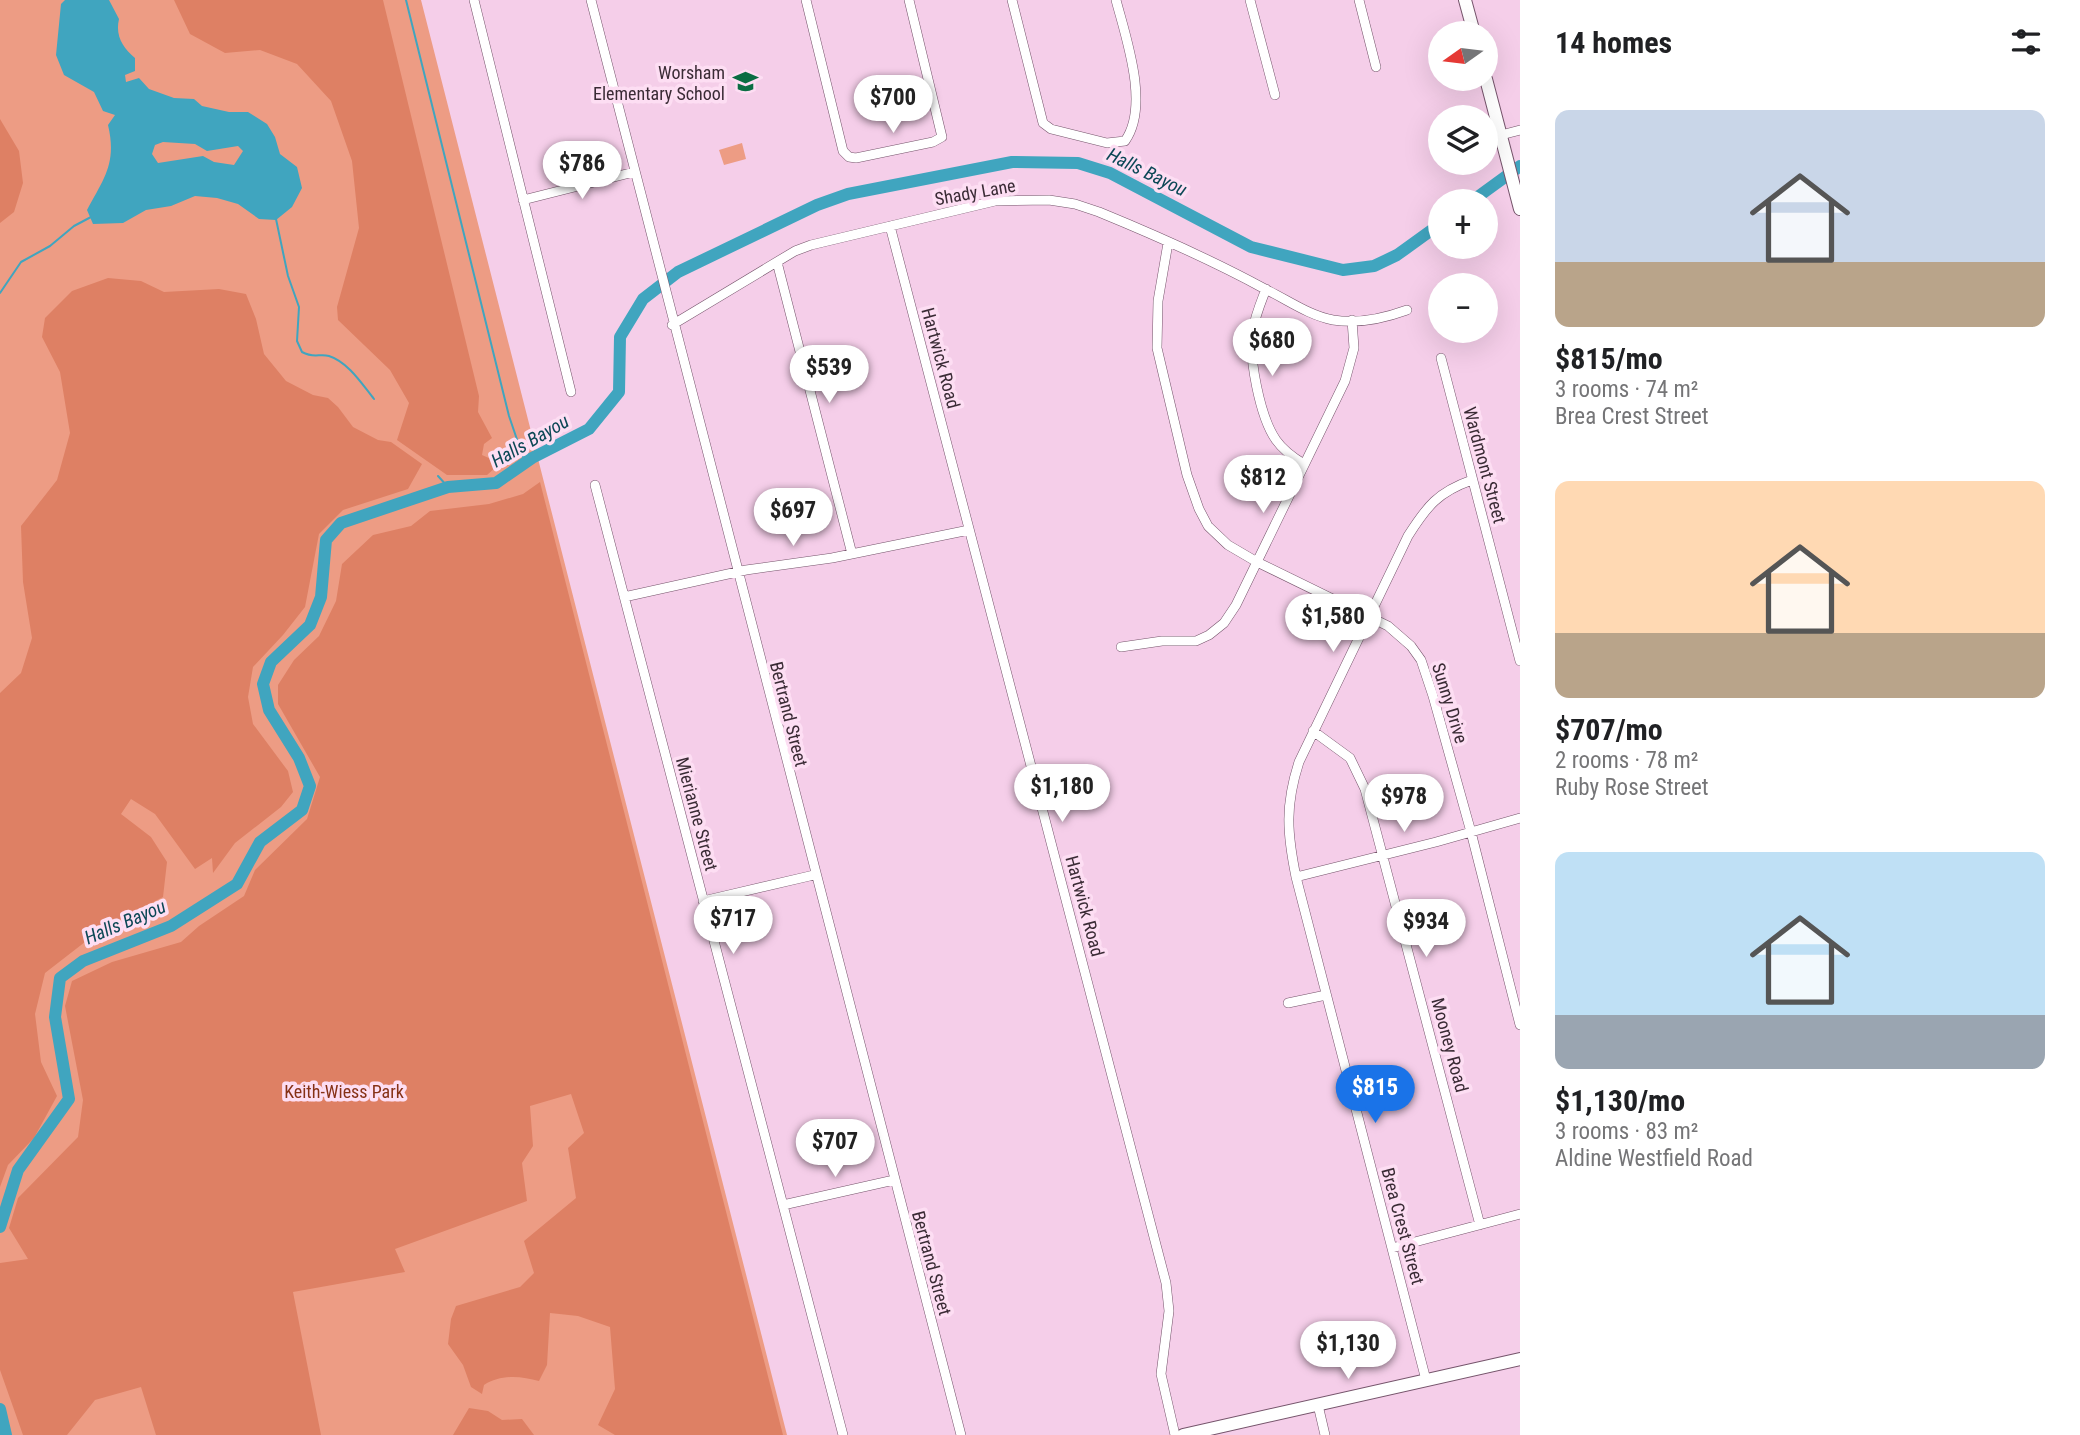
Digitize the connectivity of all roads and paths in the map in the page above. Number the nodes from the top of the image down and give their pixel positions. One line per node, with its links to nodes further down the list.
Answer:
1 (474, 0): 17 (street)
2 (591, 0): 16 (street, Bertrand Street)
3 (806, 0): 4 (street)
4 (909, 0)
5 (1012, 0): 6 (street)
6 (1116, 0)
7 (1250, 0): 13 (street)
8 (1359, 0): 11 (street)
9 (1465, 0): 10 (main road)
10 (1471, 21)
11 (1376, 67)
12 (1489, 91): 15 (main road)
13 (1275, 95)
14 (1520, 130): 15 (street)
15 (1501, 135): 18 (main road)
16 (634, 172): 17 (street); 24 (street, Bertrand Street)
17 (523, 200): 27 (street)
18 (1519, 204)
19 (890, 226): 20 (street, Shady Lane); 21 (street, Shady Lane); 31 (street, Hartwick Road)
20 (1168, 243): 22 (street, Shady Lane); 33 (street)
21 (777, 262): 24 (street, Shady Lane); 32 (street)
22 (1266, 289): 25 (street, Shady Lane); 28 (street)
23 (1407, 310): 25 (street, Shady Lane)
24 (671, 320): 34 (street, Bertrand Street)
25 (1352, 320): 28 (street)
26 (1441, 358): 29 (street, Wardmont Street)
27 (571, 392)
28 (1304, 464): 33 (street)
29 (1472, 480): 36 (street, Brea Crest Street); 38 (street, Wardmont Street)
30 (595, 485): 35 (street, Mierianne Street)
31 (970, 530): 32 (street); 59 (street, Hartwick Road)
32 (852, 554): 34 (street)
33 (1257, 562): 36 (street, Sunny Drive); 37 (street)
34 (736, 573): 35 (street); 43 (street, Bertrand Street)
35 (624, 597): 45 (street, Mierianne Street)
36 (1369, 616): 39 (street, Brea Crest Street); 41 (street, Sunny Drive)
37 (1121, 647)
38 (1520, 661)
39 (1313, 731): 42 (street, Mooney Road); 44 (street, Brea Crest Street)
40 (1520, 818): 41 (street)
41 (1471, 832): 42 (street); 48 (street, Sunny Drive)
42 (1384, 855): 44 (street); 52 (street, Mooney Road)
43 (814, 875): 45 (street); 49 (street, Bertrand Street)
44 (1296, 877): 46 (street, Brea Crest Street)
45 (704, 901): 50 (street, Mierianne Street)
46 (1326, 995): 47 (street); 53 (street, Brea Crest Street)
47 (1288, 1003)
48 (1520, 1024)
49 (894, 1180): 50 (street); 58 (street, Bertrand Street)
50 (783, 1205): 57 (street, Mierianne Street)
51 (1520, 1214): 52 (street)
52 (1480, 1225): 53 (street)
53 (1392, 1248): 55 (street, Brea Crest Street)
54 (1520, 1359): 55 (main road)
55 (1426, 1380): 56 (main road)
56 (1318, 1405): 60 (main road); 61 (street)
57 (843, 1435)
58 (961, 1435)
59 (1175, 1435)
60 (1183, 1435)
61 (1325, 1435)

